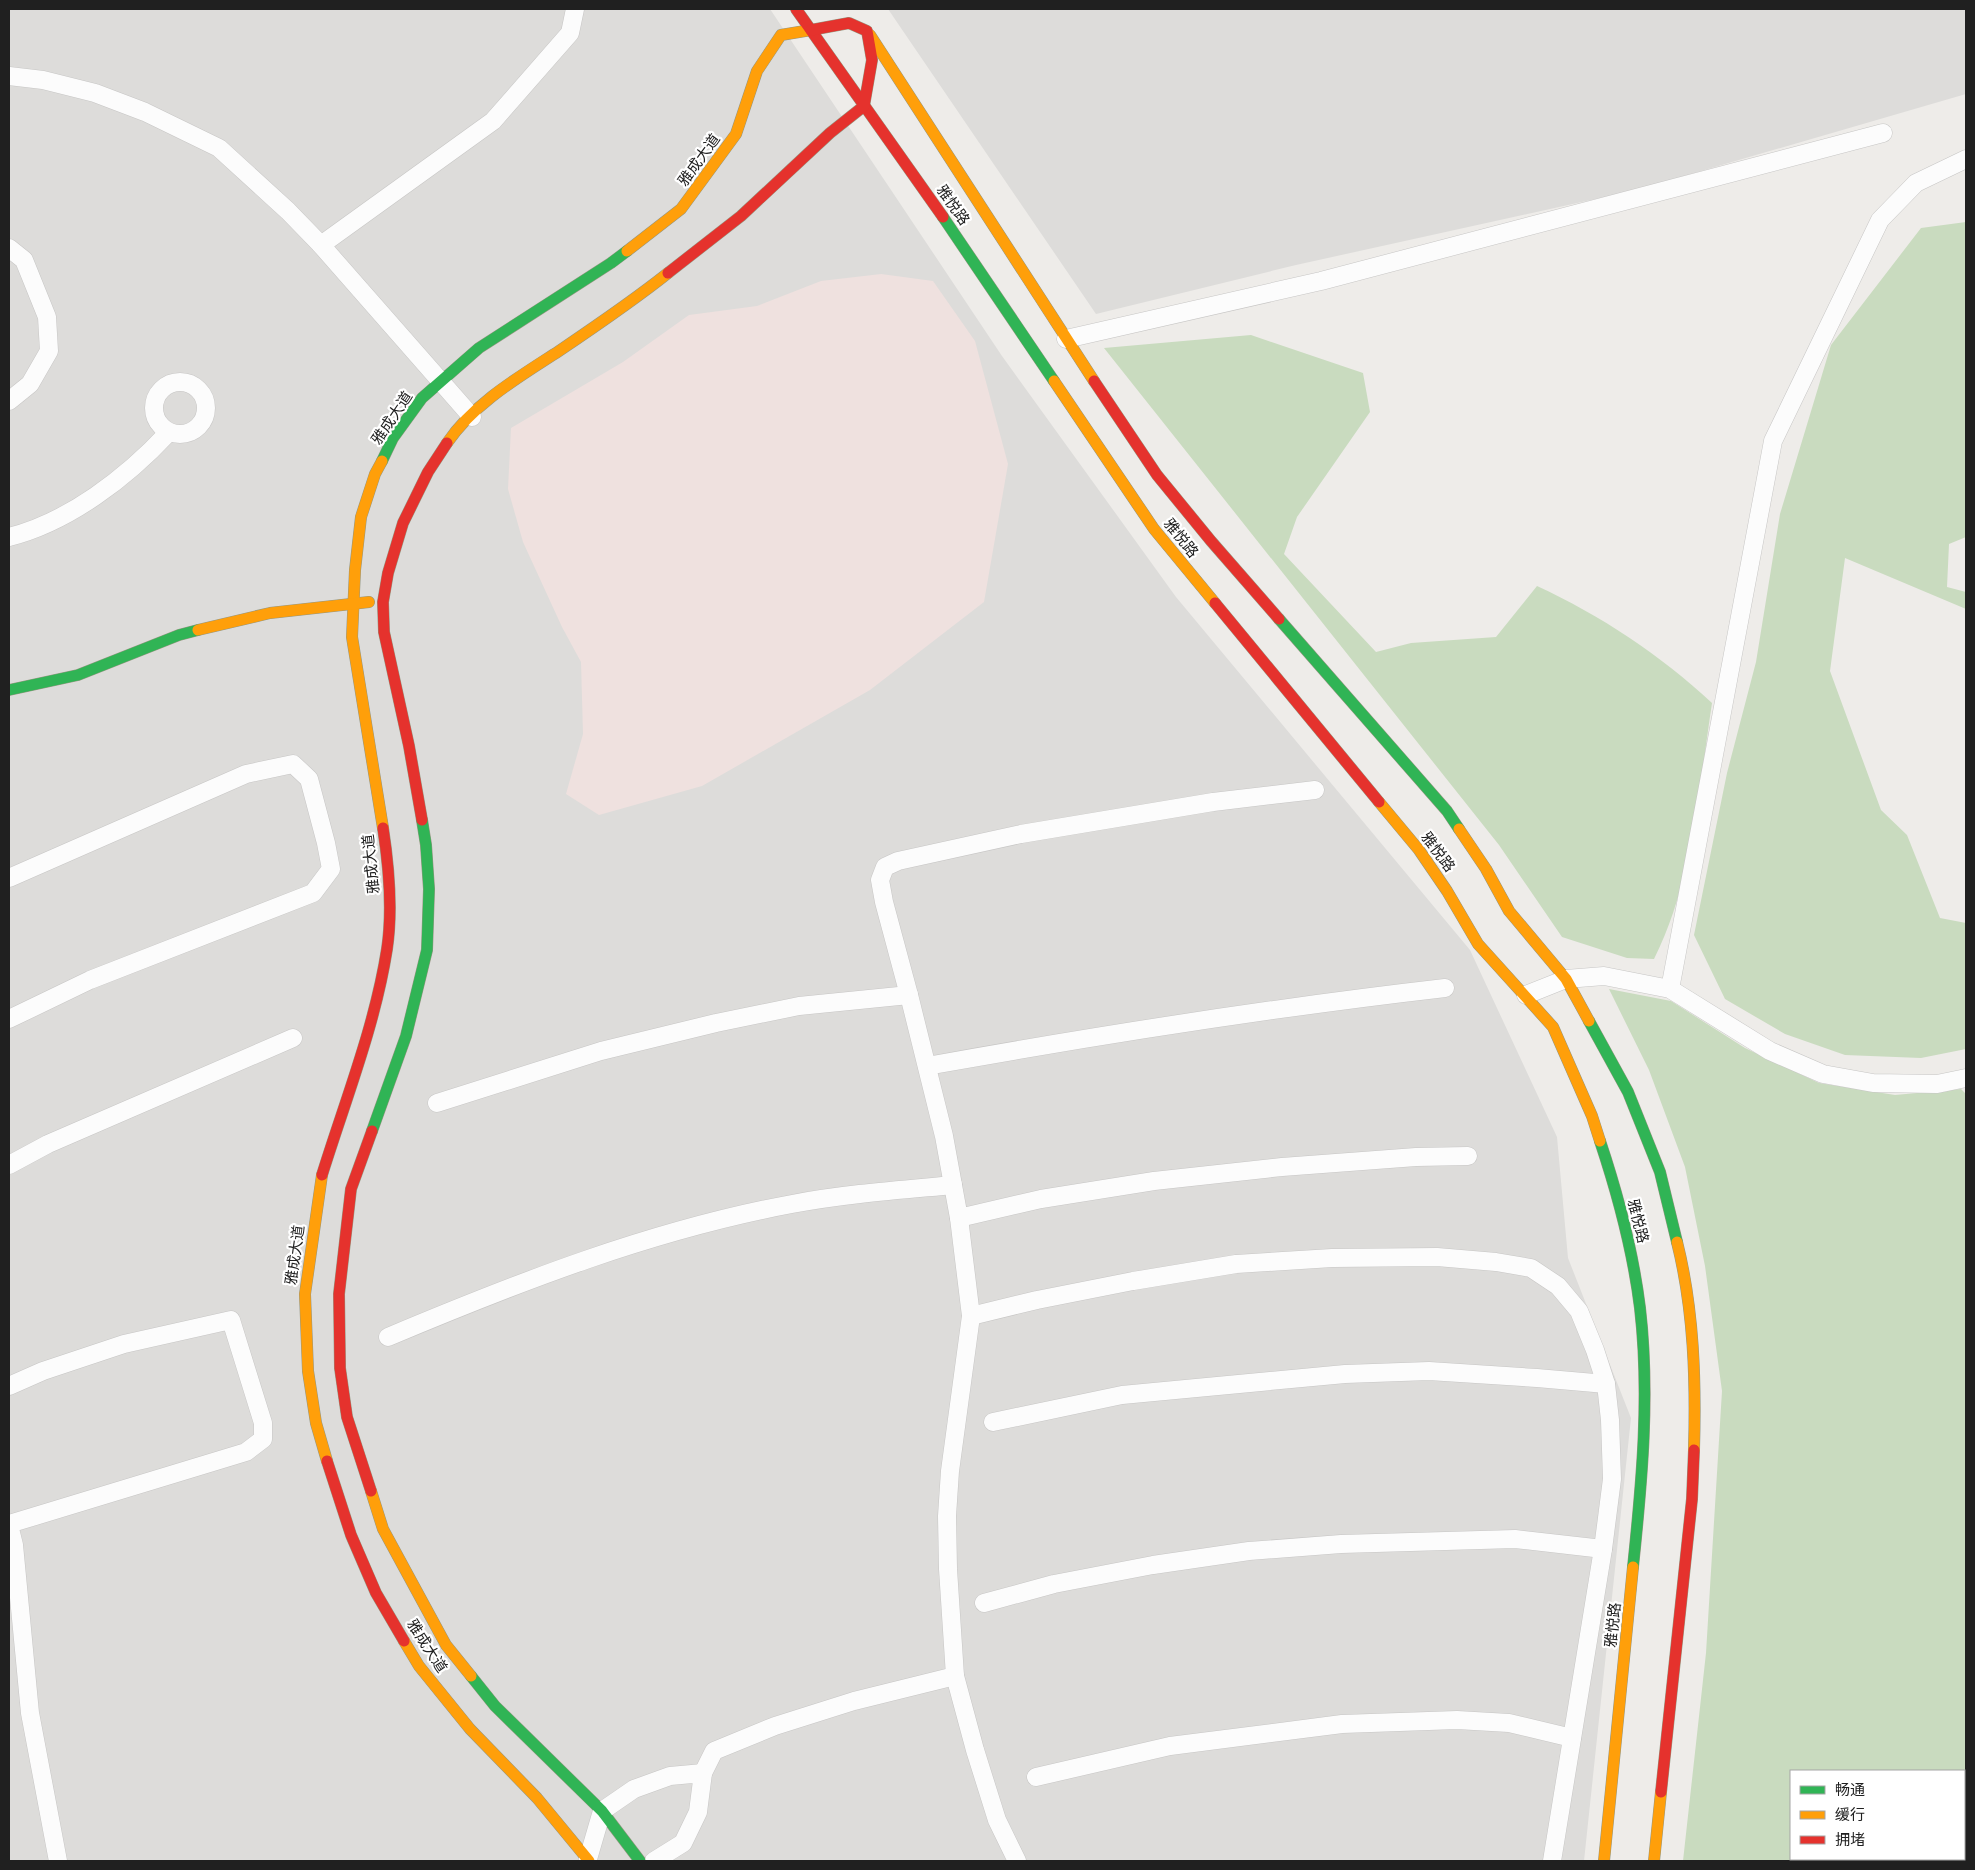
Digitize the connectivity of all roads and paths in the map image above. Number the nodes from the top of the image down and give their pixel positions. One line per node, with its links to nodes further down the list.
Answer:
1 (575, 9): 10 (street)
2 (796, 9): 4 (street, 雅悦路)
3 (857, 16): 5 (street, 雅悦路)
4 (809, 29): 5 (street, 雅成大道); 7 (street, 雅悦路); 13 (street, 雅成大道)
5 (867, 30): 7 (street); 12 (street, 雅悦路)
6 (9, 76): 10 (street)
7 (864, 106): 15 (street); 27 (street, 雅悦路)
8 (1883, 133): 12 (street)
9 (1966, 159): 25 (street)
10 (322, 245): 13 (street)
11 (9, 248): 14 (street)
12 (1066, 339): 23 (street, 雅悦路)
13 (440, 381): 15 (street); 19 (street, 雅成大道)
14 (9, 401)
15 (472, 417): 18 (street)
16 (168, 433): 17 (street)
17 (9, 537)
18 (383, 602): 19 (street); 49 (street)
19 (352, 603): 20 (street); 51 (street, 雅成大道)
20 (9, 690)
21 (1315, 790): 26 (street)
22 (9, 878): 28 (street)
23 (1566, 979): 25 (street); 27 (street); 57 (street, 雅悦路)
24 (1445, 988): 30 (street)
25 (1670, 989): 31 (street)
26 (910, 995): 30 (street); 32 (street)
27 (1526, 995): 56 (street, 雅悦路)
28 (9, 1019)
29 (293, 1038): 34 (street)
30 (927, 1066): 35 (street)
31 (1966, 1078)
32 (437, 1103)
33 (1468, 1156): 36 (street)
34 (9, 1165)
35 (953, 1185): 36 (street); 38 (street)
36 (959, 1218): 37 (street)
37 (971, 1316): 39 (street); 45 (street)
38 (388, 1336)
39 (1606, 1384): 41 (street); 43 (street)
40 (9, 1386): 42 (street)
41 (993, 1422)
42 (9, 1524): 50 (street)
43 (1603, 1549): 44 (street); 46 (street)
44 (984, 1603)
45 (955, 1676): 47 (street); 54 (street)
46 (1572, 1738): 48 (street); 55 (street)
47 (703, 1774): 49 (street); 53 (street)
48 (1036, 1777)
49 (602, 1811): 51 (street); 52 (street)
50 (58, 1861)
51 (590, 1861)
52 (640, 1861)
53 (654, 1861)
54 (1017, 1861)
55 (1552, 1861)
56 (1604, 1861)
57 (1654, 1861)

